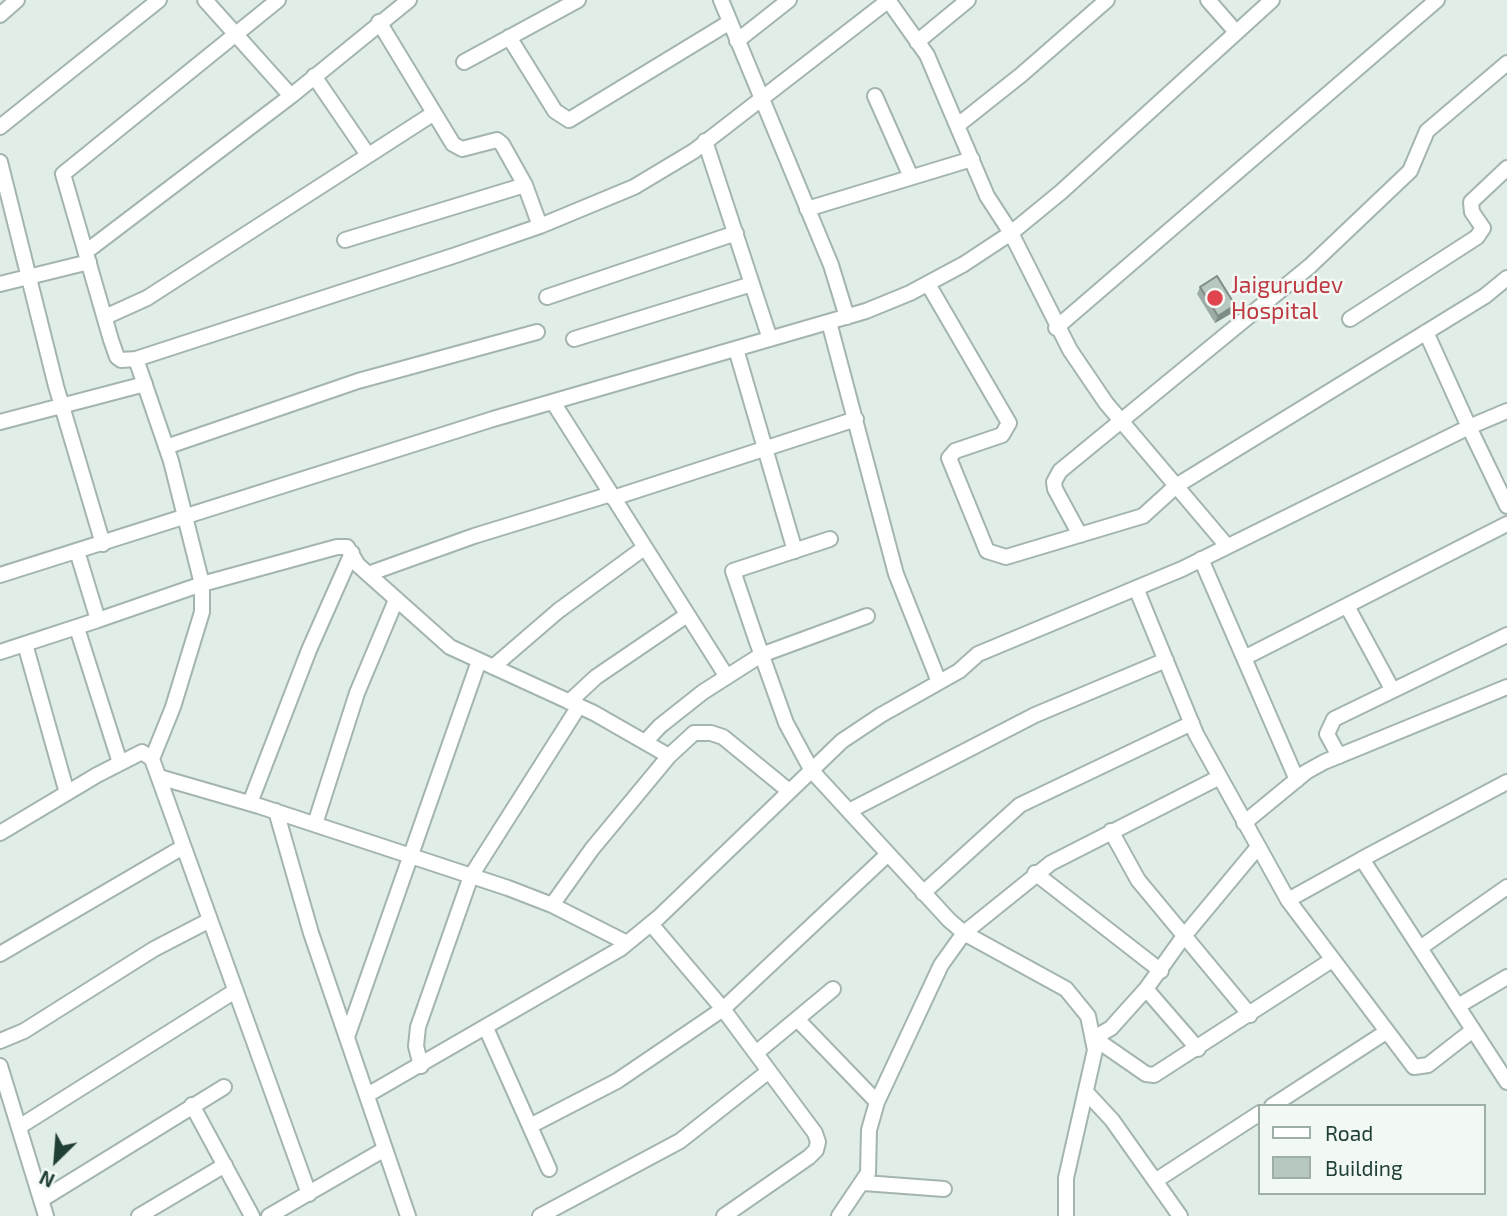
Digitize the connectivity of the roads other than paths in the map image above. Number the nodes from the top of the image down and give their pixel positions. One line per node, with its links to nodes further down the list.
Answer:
1 (17, 0): 15 (street)
2 (159, 0): 31 (street)
3 (205, 0): 19 (street)
4 (278, 0): 19 (street)
5 (409, 0): 16 (street)
6 (578, 0): 20 (street)
7 (721, 0): 17 (street)
8 (789, 0): 21 (street)
9 (968, 0): 22 (street)
10 (1107, 0): 30 (street)
11 (1208, 0): 18 (street)
12 (1272, 0): 18 (street)
13 (1437, 0): 55 (street)
14 (881, 2): 22 (street); 28 (street)
15 (0, 15)
16 (379, 22): 25 (street); 29 (street)
17 (730, 22): 20 (street); 21 (street)
18 (1236, 32): 42 (street)
19 (235, 34): 26 (street); 44 (street)
20 (509, 37): 23 (street)
21 (737, 41): 28 (street)
22 (918, 42): 30 (street)
23 (464, 62)
24 (1507, 63): 67 (street)
25 (314, 76): 26 (street); 33 (street)
26 (290, 96): 44 (street)
27 (875, 96): 37 (street)
28 (761, 98): 32 (street); 39 (street)
29 (434, 113): 33 (street); 38 (street)
30 (958, 125): 34 (street)
31 (0, 127)
32 (705, 141): 40 (street); 41 (street)
33 (368, 155): 51 (street)
34 (972, 159): 37 (street); 42 (street)
35 (0, 162): 45 (street)
36 (1507, 168): 53 (street)
37 (911, 177): 39 (street)
38 (525, 186): 40 (street); 43 (street)
39 (807, 209): 52 (street)
40 (540, 226): 61 (street)
41 (736, 233): 48 (street); 50 (street)
42 (1010, 233): 49 (street); 55 (street)
43 (345, 240)
44 (88, 257): 45 (street); 51 (street)
45 (31, 278): 47 (street); 64 (street)
46 (1507, 278): 57 (street)
47 (0, 284)
48 (752, 284): 58 (street); 59 (street)
49 (928, 284): 52 (street); 77 (street)
50 (547, 297)
51 (105, 317): 61 (street)
52 (847, 317): 54 (street)
53 (1350, 319)
54 (829, 322): 59 (street); 66 (street)
55 (1056, 328): 67 (street)
56 (537, 332): 70 (street)
57 (1426, 332): 69 (street); 72 (street)
58 (573, 339)
59 (770, 339): 60 (street)
60 (736, 349): 63 (street); 71 (street)
61 (136, 359): 62 (street)
62 (145, 384): 64 (street); 70 (street)
63 (554, 402): 73 (street); 75 (street)
64 (62, 405): 68 (street); 79 (street)
65 (1507, 411): 69 (street)
66 (856, 419): 71 (street); 105 (street)
67 (1122, 421): 72 (street); 77 (street)
68 (0, 422)
69 (1469, 427): 74 (street); 80 (street)
70 (166, 447): 75 (street)
71 (765, 447): 73 (street); 83 (street)
72 (1176, 486): 77 (street); 80 (street)
73 (612, 496): 81 (street); 86 (street)
74 (1507, 506)
75 (185, 518): 79 (street); 88 (street)
76 (1507, 524): 91 (street)
77 (1080, 536)
78 (830, 539): 83 (street)
79 (103, 544): 82 (street)
80 (1227, 546): 85 (street)
81 (644, 548): 92 (street); 103 (street)
82 (77, 551): 87 (street); 94 (street)
83 (795, 551): 99 (street)
84 (352, 553): 86 (street); 88 (street); 122 (street)
85 (1200, 559): 89 (street); 100 (street)
86 (369, 574): 90 (street)
87 (0, 575)
88 (202, 584): 94 (street); 113 (street)
89 (1136, 587): 101 (street); 105 (street)
90 (396, 600): 102 (street); 126 (street)
91 (1347, 606): 100 (street); 107 (street)
92 (687, 615): 104 (street); 108 (street)
93 (867, 616): 99 (street)
94 (98, 620): 95 (street)
95 (77, 628): 97 (street); 114 (street)
96 (1507, 635): 107 (street)
97 (25, 644): 98 (street); 121 (street)
98 (0, 652)
99 (761, 655): 104 (street); 115 (street)
100 (1244, 659): 118 (street)
101 (1166, 660): 109 (street); 124 (street)
102 (478, 661): 103 (street); 132 (street)
103 (493, 667): 108 (street)
104 (727, 677): 110 (street)
105 (939, 682): 115 (street)
106 (1507, 687): 112 (street)
107 (1392, 689): 112 (street)
108 (574, 704): 110 (street); 135 (street)
109 (1192, 723): 117 (street); 137 (street)
110 (645, 742): 111 (street)
111 (669, 756): 120 (street); 139 (street)
112 (1339, 756): 118 (street)
113 (152, 759): 114 (street); 116 (street)
114 (120, 763): 121 (street)
115 (811, 771): 120 (street); 124 (street)
116 (159, 777): 122 (street); 129 (street)
117 (1218, 778): 125 (street); 127 (street)
118 (1297, 780): 125 (street)
119 (1507, 782): 133 (street)
120 (789, 791): 141 (street)
121 (67, 793): 128 (street)
122 (250, 803): 123 (street)
123 (276, 811): 126 (street); 160 (street)
124 (849, 811): 131 (street)
125 (1244, 823): 130 (street)
126 (315, 824): 132 (street)
127 (1111, 831): 134 (street); 143 (street)
128 (0, 833)
129 (183, 847): 140 (street); 146 (street)
130 (1258, 847): 138 (street); 143 (street)
131 (888, 854): 137 (street); 154 (street)
132 (410, 856): 135 (street); 160 (street)
133 (1362, 859): 138 (street); 145 (street)
134 (1035, 873): 142 (street); 148 (street)
135 (471, 876): 139 (street); 166 (street)
136 (1507, 887): 145 (street)
137 (923, 892): 142 (street)
138 (1288, 900): 147 (street)
139 (552, 905): 144 (street)
140 (210, 920): 152 (street); 162 (street)
141 (651, 924): 144 (street); 154 (street)
142 (964, 933): 161 (street); 172 (street)
143 (1184, 936): 148 (street); 155 (street)
144 (627, 943): 157 (street)
145 (1420, 948): 153 (street)
146 (0, 954)
147 (1332, 960): 155 (street); 159 (street)
148 (1161, 971): 151 (street)
149 (1507, 977): 153 (street)
150 (833, 989): 156 (street)
151 (1146, 989): 161 (street); 163 (street)
152 (235, 991): 177 (street); 184 (street)
153 (1458, 1006): 158 (street)
154 (723, 1009): 164 (street); 176 (street)
155 (1250, 1015): 163 (street)
156 (797, 1019): 164 (street); 172 (street)
157 (486, 1028): 166 (street); 176 (street)
158 (1474, 1030): 159 (street); 168 (street)
159 (1386, 1032): 173 (street)
160 (347, 1037): 171 (street)
161 (1094, 1038): 163 (street); 170 (street)
162 (0, 1041)
163 (1198, 1049)
164 (756, 1054): 167 (street)
165 (0, 1066): 177 (street)
166 (421, 1066): 171 (street)
167 (769, 1070): 191 (street); 192 (street)
168 (1507, 1082)
169 (224, 1087): 174 (street)
170 (1086, 1092): 181 (street); 194 (street)
171 (369, 1094): 178 (street)
172 (877, 1102): 182 (street)
173 (1275, 1104)
174 (192, 1105): 179 (street); 185 (street)
175 (1258, 1114): 181 (street)
176 (530, 1126): 180 (street)
177 (19, 1127): 185 (street)
178 (385, 1149): 184 (street); 190 (street)
179 (225, 1165): 187 (street); 188 (street)
180 (549, 1169)
181 (1155, 1181): 195 (street)
182 (864, 1183): 183 (street); 193 (street)
183 (944, 1189)
184 (309, 1194): 189 (street)
185 (41, 1200): 186 (street)
186 (46, 1216)
187 (139, 1216)
188 (252, 1216)
189 (269, 1216)
190 (408, 1216)
191 (540, 1216)
192 (724, 1216)
193 (839, 1216)
194 (1066, 1216)
195 (1180, 1216)

